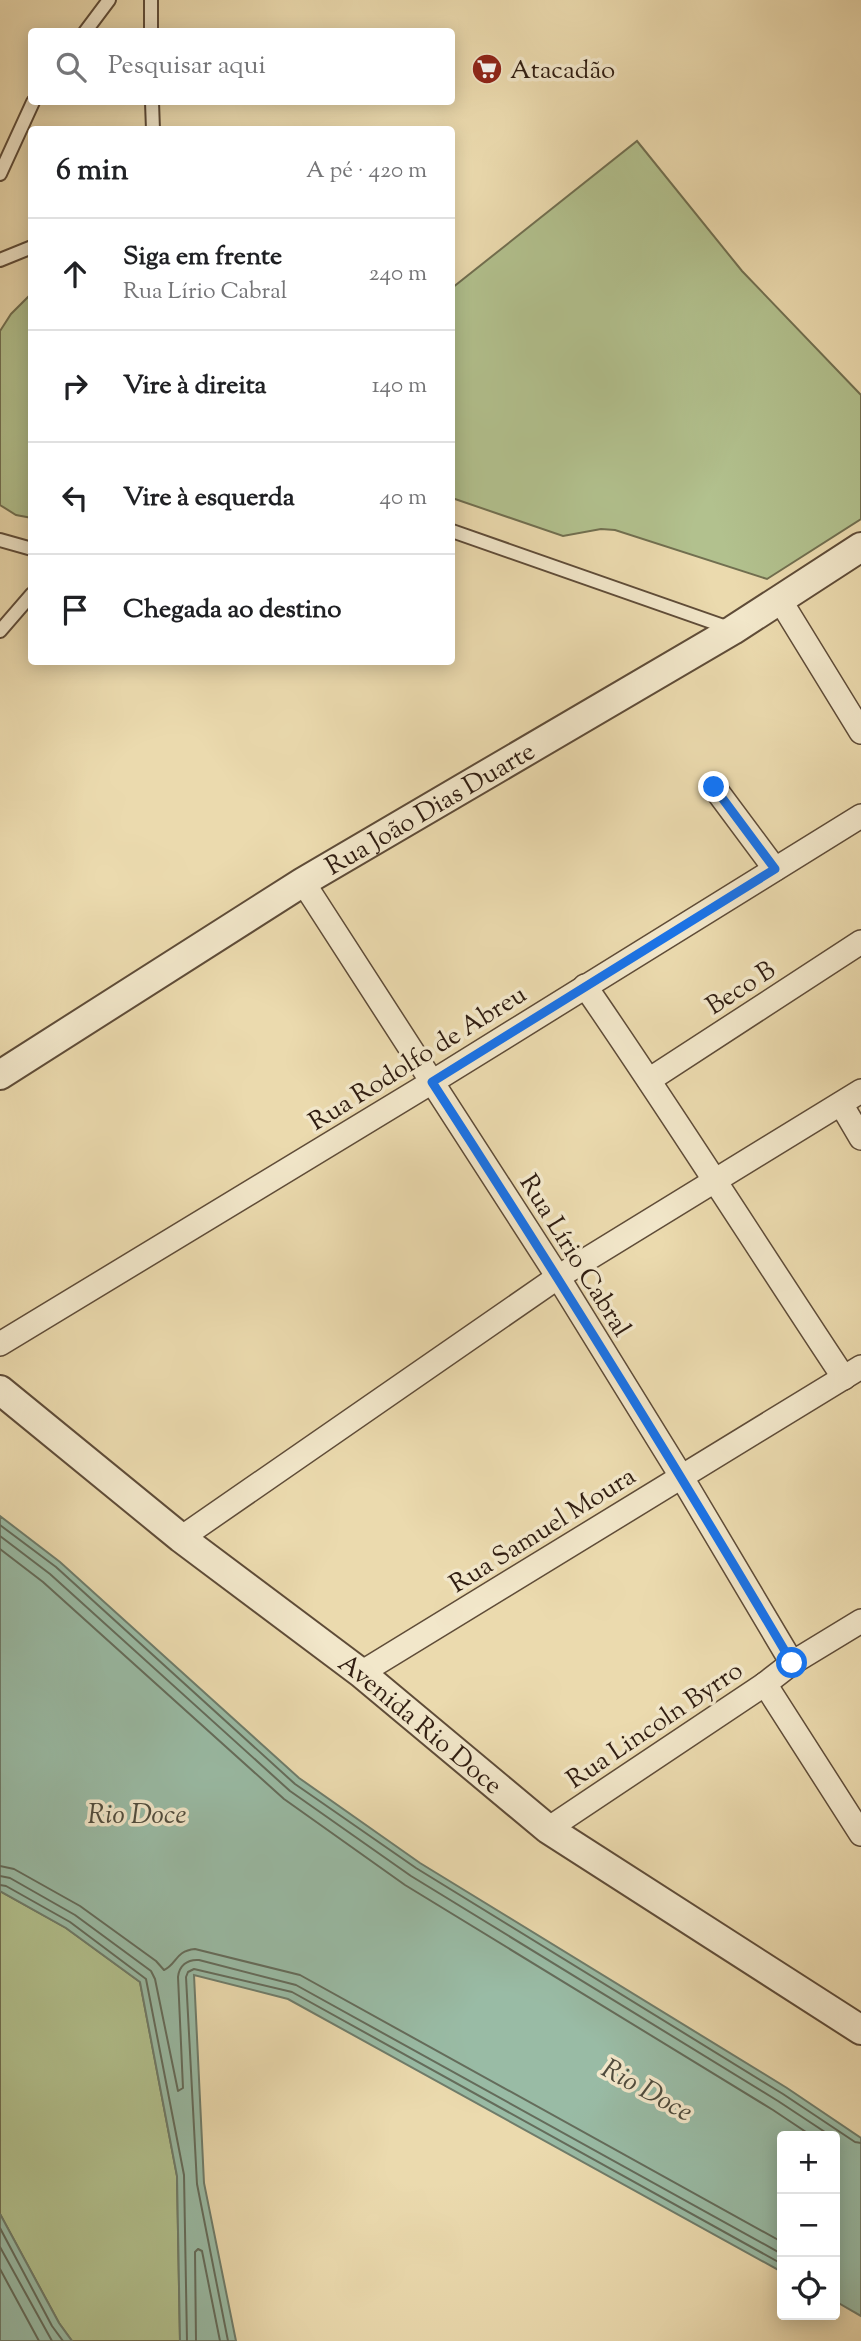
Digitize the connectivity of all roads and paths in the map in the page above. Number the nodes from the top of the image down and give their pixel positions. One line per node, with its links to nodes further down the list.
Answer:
1 (109, 0): 3 (lane)
2 (151, 0): 4 (lane)
3 (88, 28)
4 (151, 28)
5 (32, 105): 8 (lane)
6 (152, 105): 7 (lane)
7 (153, 126)
8 (0, 174)
9 (28, 249): 10 (lane)
10 (0, 260)
11 (455, 532): 17 (lane)
12 (0, 540): 14 (lane)
13 (861, 547): 16 (street, Rua João Dias Duarte)
14 (28, 548)
15 (28, 599): 18 (lane)
16 (780, 600): 17 (street, Rua João Dias Duarte); 19 (street)
17 (733, 629): 23 (street, Rua João Dias Duarte)
18 (0, 631)
19 (861, 732)
20 (714, 787): 22 (street)
21 (861, 816): 22 (street, Rua Rodolfo de Abreu)
22 (775, 869): 25 (street, Rua Rodolfo de Abreu)
23 (303, 883): 26 (street, Rua João Dias Duarte); 28 (street, Rua Lírio Cabral)
24 (861, 942): 27 (street, Beco B)
25 (585, 986): 27 (street); 28 (street, Rua Rodolfo de Abreu)
26 (0, 1075)
27 (649, 1080): 32 (street)
28 (432, 1082): 33 (street, Rua Lírio Cabral); 34 (street, Rua Rodolfo de Abreu)
29 (861, 1091): 30 (street)
30 (841, 1104): 31 (street); 32 (street)
31 (861, 1138)
32 (713, 1181): 33 (street); 35 (street)
33 (558, 1277): 37 (street, Rua Lírio Cabral); 38 (street)
34 (0, 1344)
35 (853, 1372): 37 (street, Rua Samuel Moura)
36 (0, 1390): 38 (street, Avenida Rio Doce)
37 (681, 1476): 40 (street, Rua Lírio Cabral); 41 (street, Rua Samuel Moura)
38 (181, 1538): 41 (street, Avenida Rio Doce)
39 (861, 1621): 40 (street, Rua Lincoln Byrro)
40 (792, 1663): 42 (street, Rua Lincoln Byrro)
41 (361, 1673): 43 (street, Avenida Rio Doce)
42 (765, 1684): 43 (street, Rua Lincoln Byrro); 44 (street)
43 (548, 1829): 45 (street, Avenida Rio Doce)
44 (861, 1834)
45 (861, 2030)

